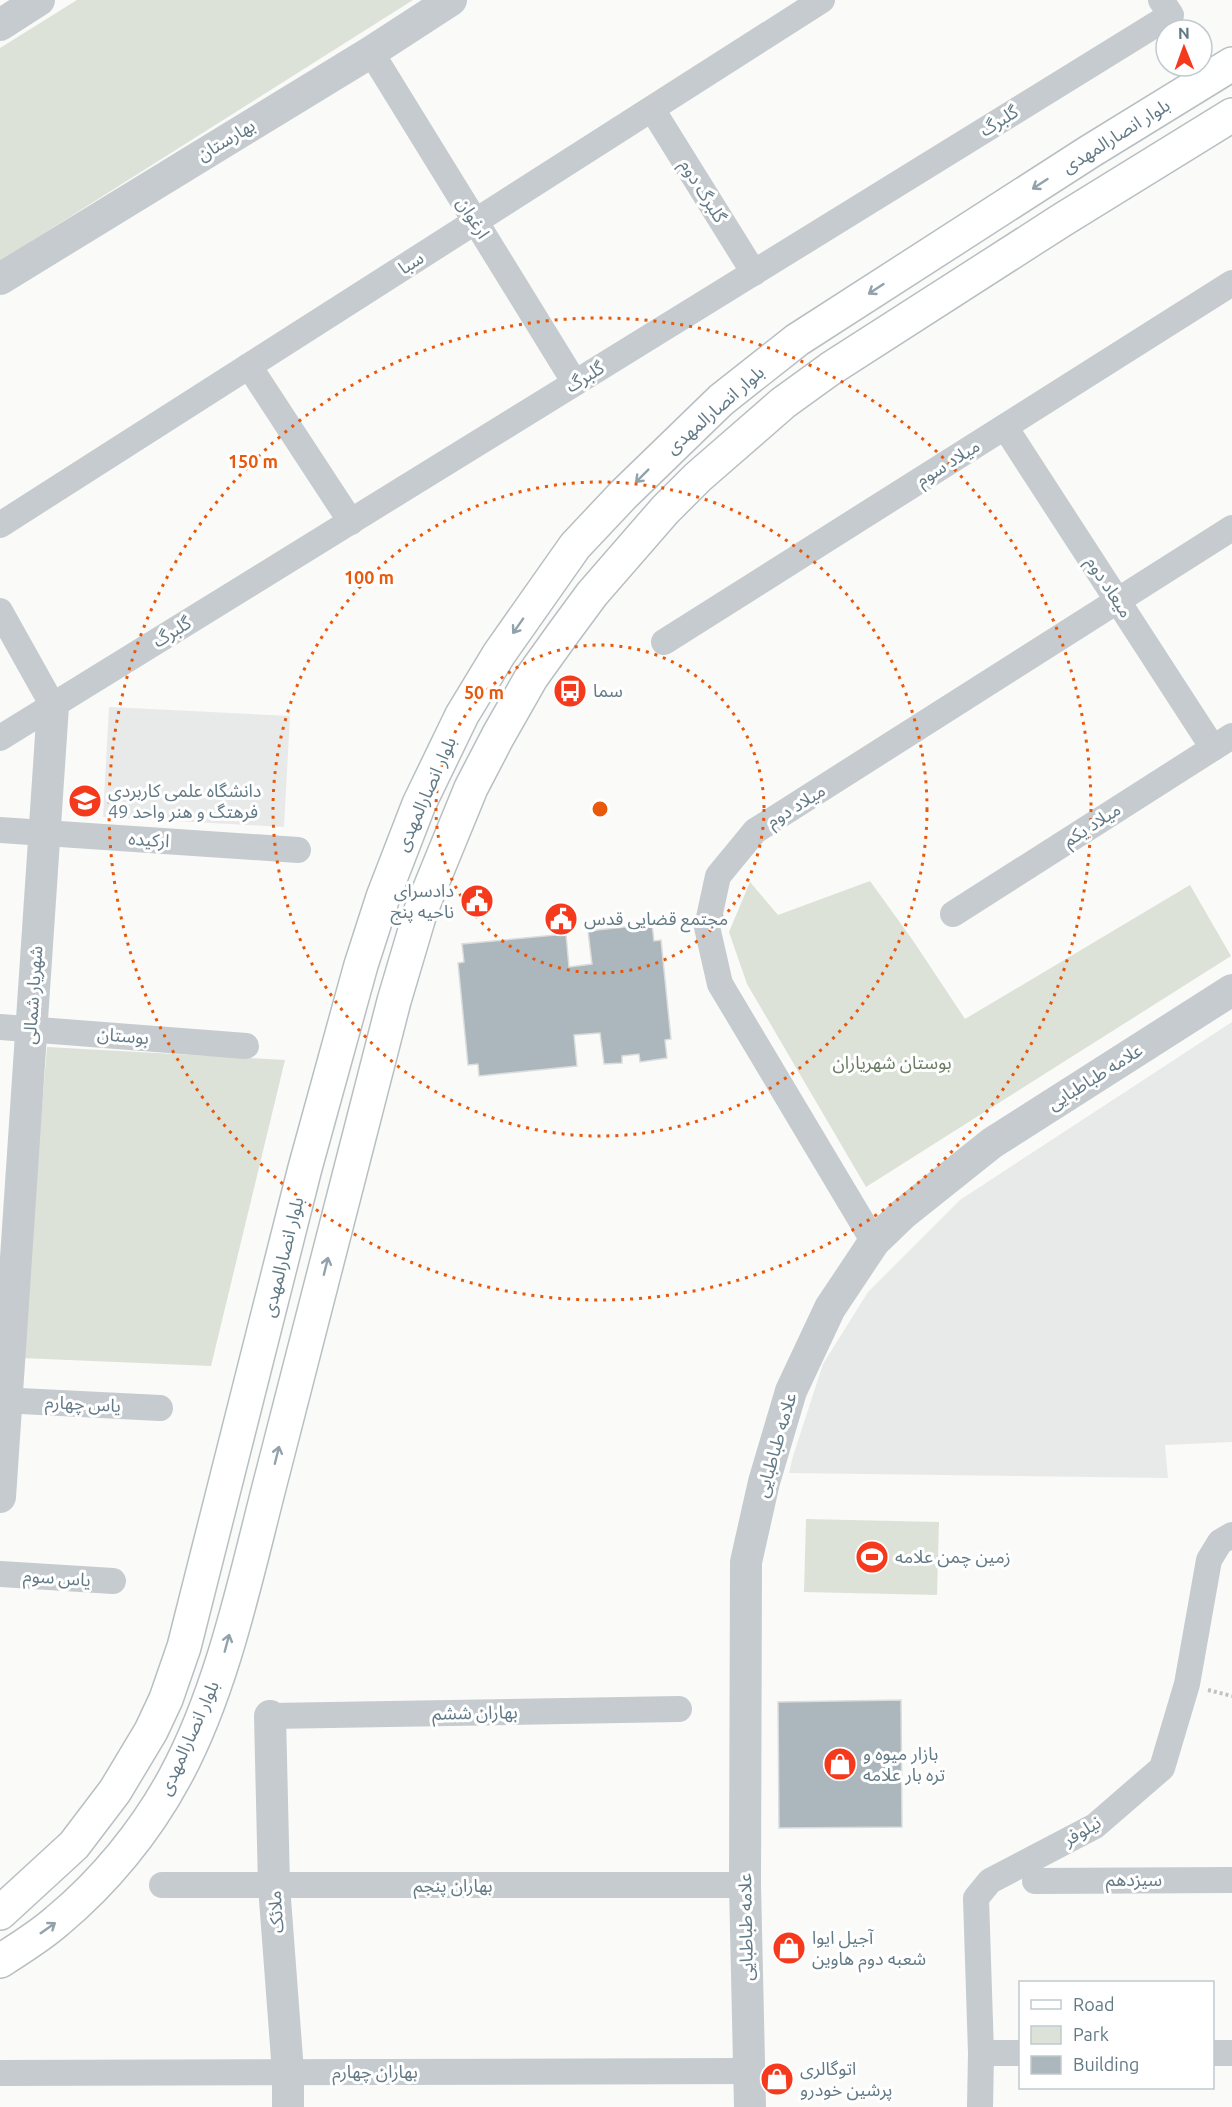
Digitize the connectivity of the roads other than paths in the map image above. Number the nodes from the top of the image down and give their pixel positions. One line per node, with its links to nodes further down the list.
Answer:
1 (39, 0): 5 (street)
2 (451, 0): 6 (street, بهارستان)
3 (822, 0): 8 (street, سبا)
4 (1166, 8): 11 (street, گلبرگ)
5 (0, 25)
6 (370, 52): 10 (street, ارغوان); 12 (street, بهارستان)
7 (1232, 64): 49 (main road, بلوار انصارالمهدی, one-way to 49)
8 (652, 109): 10 (street, سبا); 11 (street, گلبرگ دوم)
9 (1232, 115): 50 (main road, بلوار انصارالمهدی, one-way to 9)
10 (475, 222): 14 (street, سبا); 15 (street, ارغوان)
11 (754, 273): 15 (street, گلبرگ)
12 (0, 279)
13 (1232, 283): 16 (street, میلاد سوم)
14 (249, 366): 17 (street); 18 (street, سبا)
15 (575, 383): 17 (street, گلبرگ)
16 (1005, 427): 20 (street, میعاد دوم); 22 (street, میلاد سوم)
17 (351, 522): 23 (street, گلبرگ)
18 (0, 525)
19 (1232, 528): 20 (street, میلاد دوم)
20 (1118, 601): 25 (street, میعاد دوم); 34 (street, میلاد دوم)
21 (0, 611): 23 (street)
22 (664, 642)
23 (53, 706): 24 (street, گلبرگ); 27 (street, شهریار شمالی)
24 (0, 738)
25 (1222, 742): 29 (street, میلاد یکم)
26 (0, 830): 27 (street, ارکیده)
27 (44, 833): 28 (street, ارکیده); 32 (street, شهریار شمالی)
28 (298, 850)
29 (953, 914)
30 (1232, 990): 34 (street, علامه طباطبایی)
31 (0, 1027): 32 (street, بوستان)
32 (31, 1029): 33 (street, بوستان); 35 (street, شهریار شمالی)
33 (246, 1046)
34 (874, 1242): 46 (street, علامه طباطبایی)
35 (8, 1269): 36 (street, شهریار شمالی)
36 (3, 1400): 37 (street, یاس چهارم); 38 (street, شهریار شمالی)
37 (160, 1408)
38 (0, 1497)
39 (1226, 1539): 52 (street, نیلوفر)
40 (0, 1574): 41 (street, یاس سوم)
41 (113, 1581)
42 (680, 1709): 43 (street, بهاران ششم)
43 (270, 1716): 48 (street, ملائک)
44 (1232, 1880): 45 (street, سیزدهم)
45 (1035, 1881)
46 (745, 1885): 48 (street, بهاران پنجم); 55 (street, علامه طباطبایی)
47 (162, 1886): 48 (street, بهاران پنجم)
48 (274, 1886): 56 (street, ملائک)
49 (0, 1913)
50 (0, 1961)
51 (1232, 2052): 54 (street)
52 (981, 2053): 53 (street); 60 (street, نیلوفر)
53 (1019, 2053)
54 (1214, 2053)
55 (750, 2071): 56 (street, بهاران چهارم); 59 (street, علامه طباطبایی)
56 (288, 2072): 57 (street, بهاران چهارم); 58 (street, ملائک)
57 (0, 2073)
58 (288, 2107)
59 (750, 2107)
60 (980, 2107)

